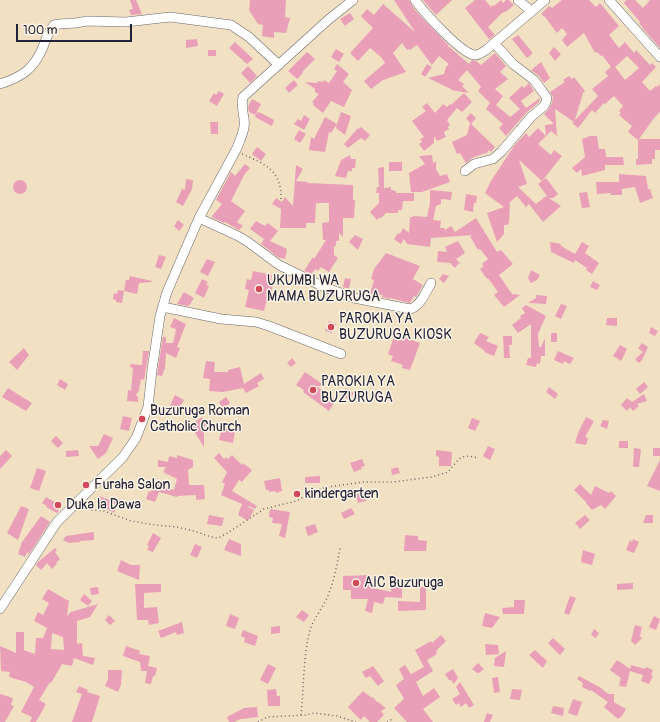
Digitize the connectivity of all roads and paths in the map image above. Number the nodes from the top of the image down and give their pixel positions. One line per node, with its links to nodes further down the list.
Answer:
1 (353, 0): 9 (street)
2 (415, 0): 7 (street)
3 (518, 0): 6 (street)
4 (545, 0): 6 (street)
5 (609, 0): 8 (street)
6 (531, 11): 7 (street)
7 (494, 43): 12 (street)
8 (660, 57)
9 (279, 65): 10 (street); 11 (street)
10 (0, 84)
11 (235, 151): 13 (path); 14 (street)
12 (465, 171)
13 (281, 200)
14 (199, 218): 15 (street); 16 (street)
15 (432, 284)
16 (163, 307): 17 (street); 19 (street)
17 (341, 354)
18 (478, 458): 19 (path)
19 (78, 502): 21 (street)
20 (340, 548): 22 (path)
21 (0, 609)
22 (301, 715): 24 (path); 25 (path)
23 (394, 718): 26 (path)
24 (258, 722)
25 (356, 722)
26 (387, 722)

